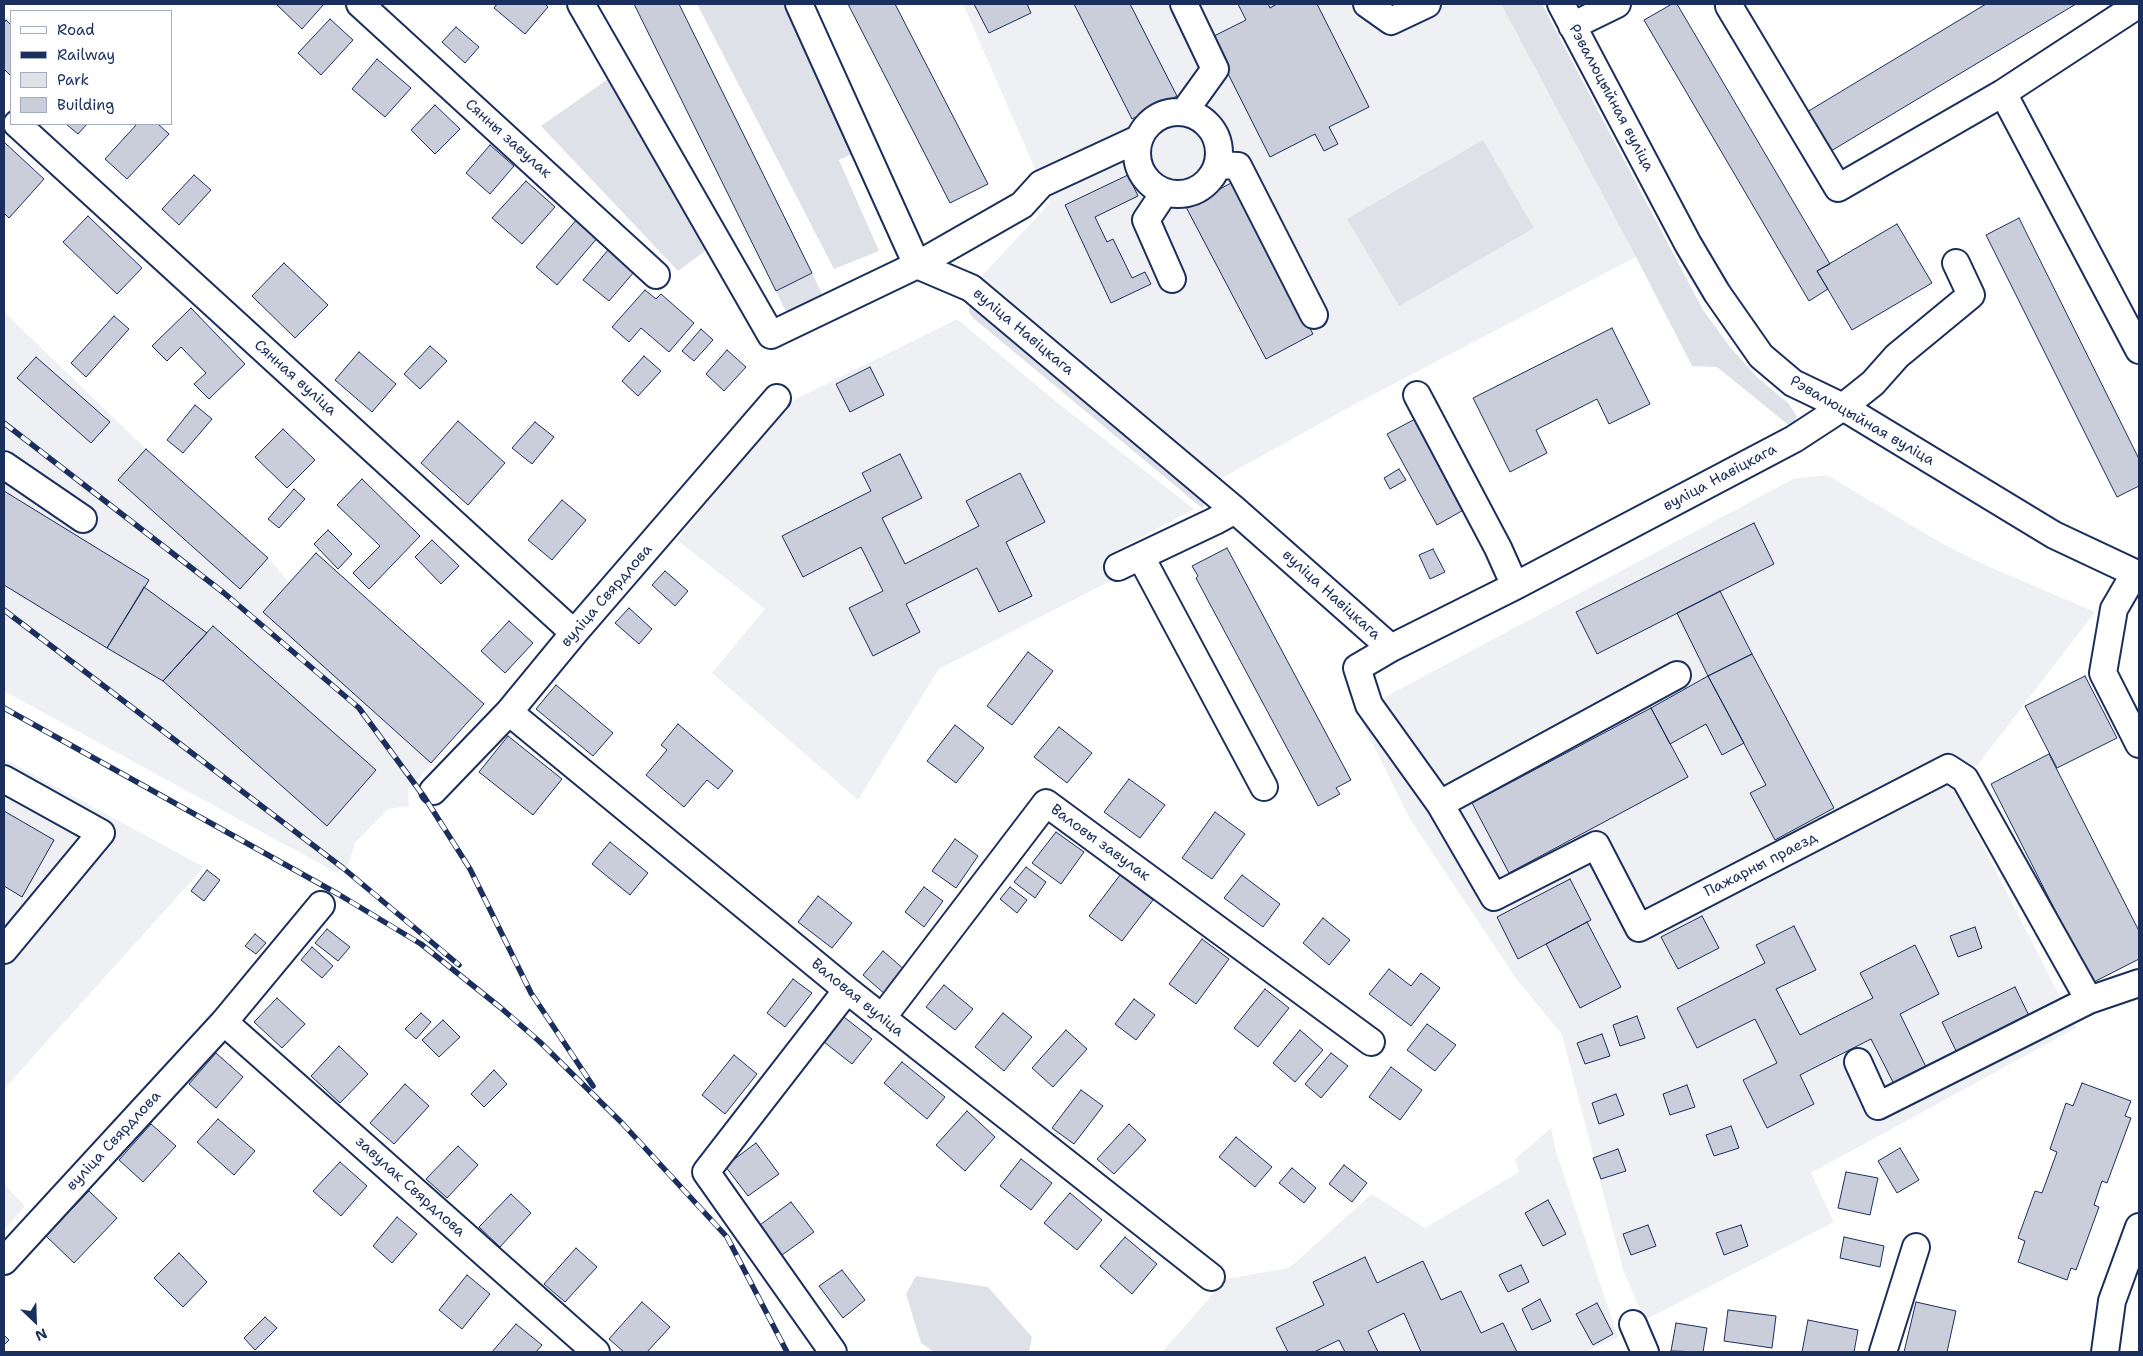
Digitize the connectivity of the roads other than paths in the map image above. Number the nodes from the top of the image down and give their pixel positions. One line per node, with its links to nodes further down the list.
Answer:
1 (360, 4): 19 (street, Сянны завулак)
2 (581, 4): 18 (street)
3 (799, 4): 18 (street)
4 (1184, 4): 12 (street)
5 (1367, 4): 6 (street)
6 (1428, 4)
7 (1617, 4): 10 (street)
8 (2139, 4): 11 (street)
9 (1729, 5): 11 (street)
10 (1566, 15): 25 (street, Рэвалюцыйная вуліца)
11 (2003, 93): 22 (street)
12 (1184, 112): 14 (street); 15 (street)
13 (18, 125): 31 (street, Сянная вуліца)
14 (1138, 139): 16 (street); 18 (street)
15 (1218, 166): 16 (street); 21 (street)
16 (1164, 193): 20 (street)
17 (1956, 263): 25 (street, вуліца Навіцкага)
18 (917, 265): 27 (street, вуліца Навіцкага)
19 (656, 275)
20 (1172, 279)
21 (1314, 315)
22 (2137, 340)
23 (1417, 395): 30 (street)
24 (778, 398): 31 (street, вуліца Свярдлова)
25 (1842, 407): 29 (street, Рэвалюцыйная вуліца); 30 (street, вуліца Навіцкага)
26 (4, 465): 28 (street)
27 (1235, 510): 32 (street, вуліца Навіцкага); 37 (street)
28 (83, 519)
29 (2137, 574): 35 (street)
30 (1515, 586): 32 (street, вуліца Навіцкага)
31 (574, 633): 34 (street, вуліца Свярдлова)
32 (1391, 648): 39 (street)
33 (1677, 675): 39 (street)
34 (509, 712): 38 (street, вуліца Свярдлова); 43 (street, Валовая вуліца)
35 (2139, 744)
36 (4, 779): 41 (street)
37 (1264, 787)
38 (433, 791)
39 (1440, 804): 44 (street, Пажарны праезд)
40 (321, 905): 46 (street, вуліца Свярдлова)
41 (4, 950)
42 (2139, 983): 44 (street)
43 (846, 990): 45 (street, Валовая вуліца); 55 (street)
44 (2089, 1000): 48 (street)
45 (882, 1018): 47 (street, Валовы завулак); 52 (street, Валовая вуліца)
46 (224, 1022): 51 (street, вуліца Свярдлова); 54 (street, завулак Свярдлова)
47 (1371, 1042)
48 (1858, 1062)
49 (2139, 1227): 58 (street)
50 (1916, 1247): 57 (street)
51 (4, 1261)
52 (1211, 1277)
53 (1633, 1324): 56 (street)
54 (596, 1352)
55 (834, 1352)
56 (1645, 1352)
57 (1883, 1352)
58 (2105, 1352)

